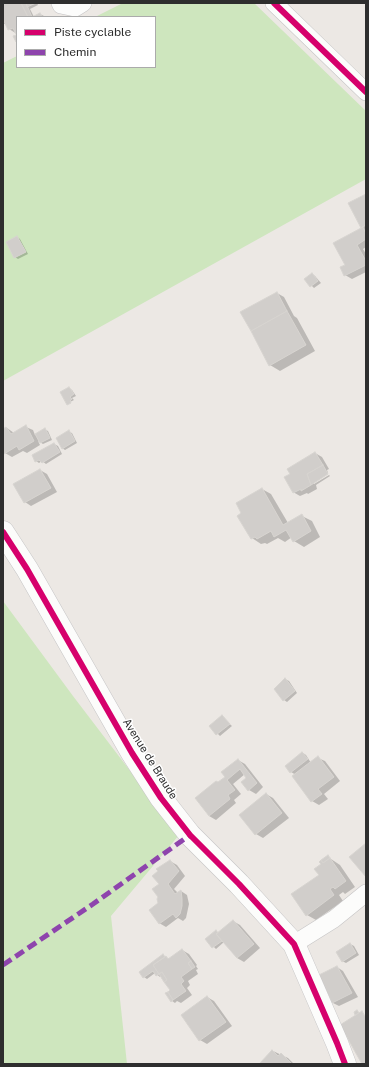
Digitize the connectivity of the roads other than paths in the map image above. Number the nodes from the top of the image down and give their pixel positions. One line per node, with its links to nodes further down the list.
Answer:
1 (60, 3): 2 (street)
2 (83, 3)
3 (274, 3): 4 (street)
4 (366, 92)
5 (3, 532): 7 (street, Avenue de Braude)
6 (366, 893): 7 (street)
7 (294, 944): 8 (street, Avenue de Braude)
8 (345, 1064)

